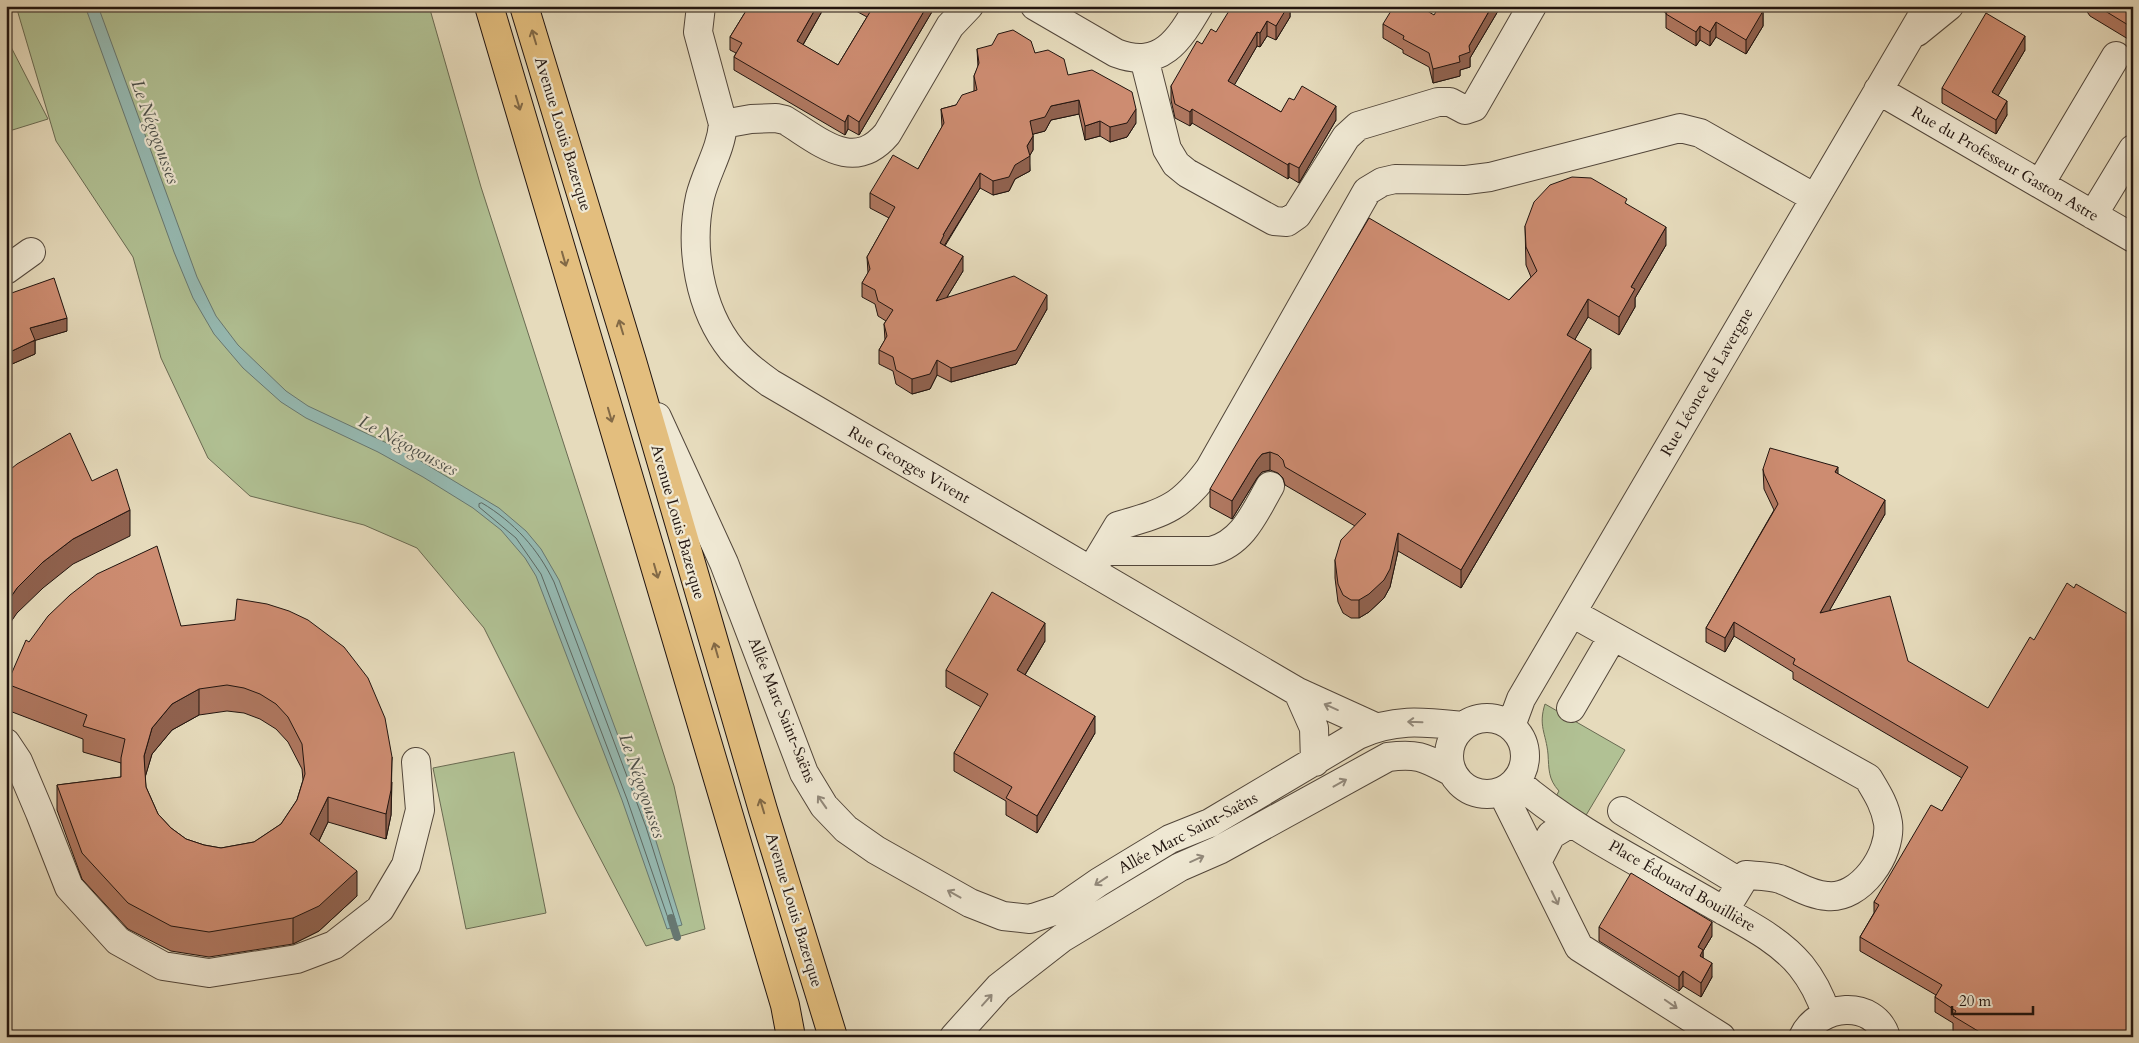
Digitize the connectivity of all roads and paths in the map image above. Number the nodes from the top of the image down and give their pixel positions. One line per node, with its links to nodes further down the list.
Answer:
1 (489, 6): 46 (main road, Avenue Louis Bazerque, one-way to 46)
2 (524, 6): 22 (main road, Avenue Louis Bazerque, one-way to 2)
3 (701, 6): 14 (street)
4 (969, 6): 14 (street)
5 (1035, 6): 12 (street)
6 (1199, 6): 12 (street)
7 (1532, 6): 12 (street)
8 (1928, 6): 10 (street, Rue Léonce de Lavergne)
9 (1949, 6): 10 (street, Rue Léonce de Lavergne)
10 (1908, 39): 13 (street, Rue Léonce de Lavergne)
11 (2116, 56): 16 (street)
12 (1144, 58)
13 (1878, 90): 16 (street, Rue du Professeur Gaston Astre); 17 (street, Rue Léonce de Lavergne)
14 (723, 124): 24 (street, Rue Georges Vivent)
15 (2133, 150): 18 (street)
16 (2040, 184): 18 (street, Rue du Professeur Gaston Astre)
17 (1815, 198): 24 (street); 25 (street, Rue Léonce de Lavergne)
18 (2093, 215): 19 (street, Rue du Professeur Gaston Astre)
19 (2133, 238)
20 (31, 252): 21 (street)
21 (6, 270)
22 (632, 361): 36 (street, Allée Marc Saint-Saëns, one-way to 22); 47 (main road, Avenue Louis Bazerque, one-way to 22)
23 (1270, 486): 24 (street)
24 (1097, 561): 27 (street, Rue Georges Vivent)
25 (1572, 613): 26 (street); 30 (street, Rue Léonce de Lavergne)
26 (1613, 636): 28 (street); 43 (street)
27 (1298, 692): 31 (street, Rue Georges Vivent, one-way to 27); 32 (street)
28 (1571, 708)
29 (1463, 726): 30 (street); 31 (street, Allée Marc Saint-Saëns, one-way to 31); 38 (street)
30 (1510, 726): 39 (street)
31 (1376, 727): 34 (street, Allée Marc Saint-Saëns)
32 (1314, 728): 34 (street); 36 (street)
33 (6, 743): 35 (street)
34 (1341, 745): 36 (street, Allée Marc Saint-Saëns); 37 (street)
35 (416, 762)
36 (1315, 762)
37 (1374, 764): 38 (street, Allée Marc Saint-Saëns); 48 (street, Allée Marc Saint-Saëns, one-way to 37)
38 (1452, 772): 39 (street)
39 (1509, 786): 41 (street, Place Édouard Bouillière); 42 (street)
40 (1622, 811): 43 (street)
41 (1571, 822): 42 (street); 44 (street, Place Édouard Bouillière)
42 (1538, 862): 49 (street, one-way to 49)
43 (1741, 883): 44 (street)
44 (1724, 911): 45 (street, Place Édouard Bouillière)
45 (1826, 1013): 50 (street); 51 (street)
46 (791, 1035)
47 (833, 1037)
48 (954, 1037)
49 (1721, 1037)
50 (1803, 1037)
51 (1886, 1037)

